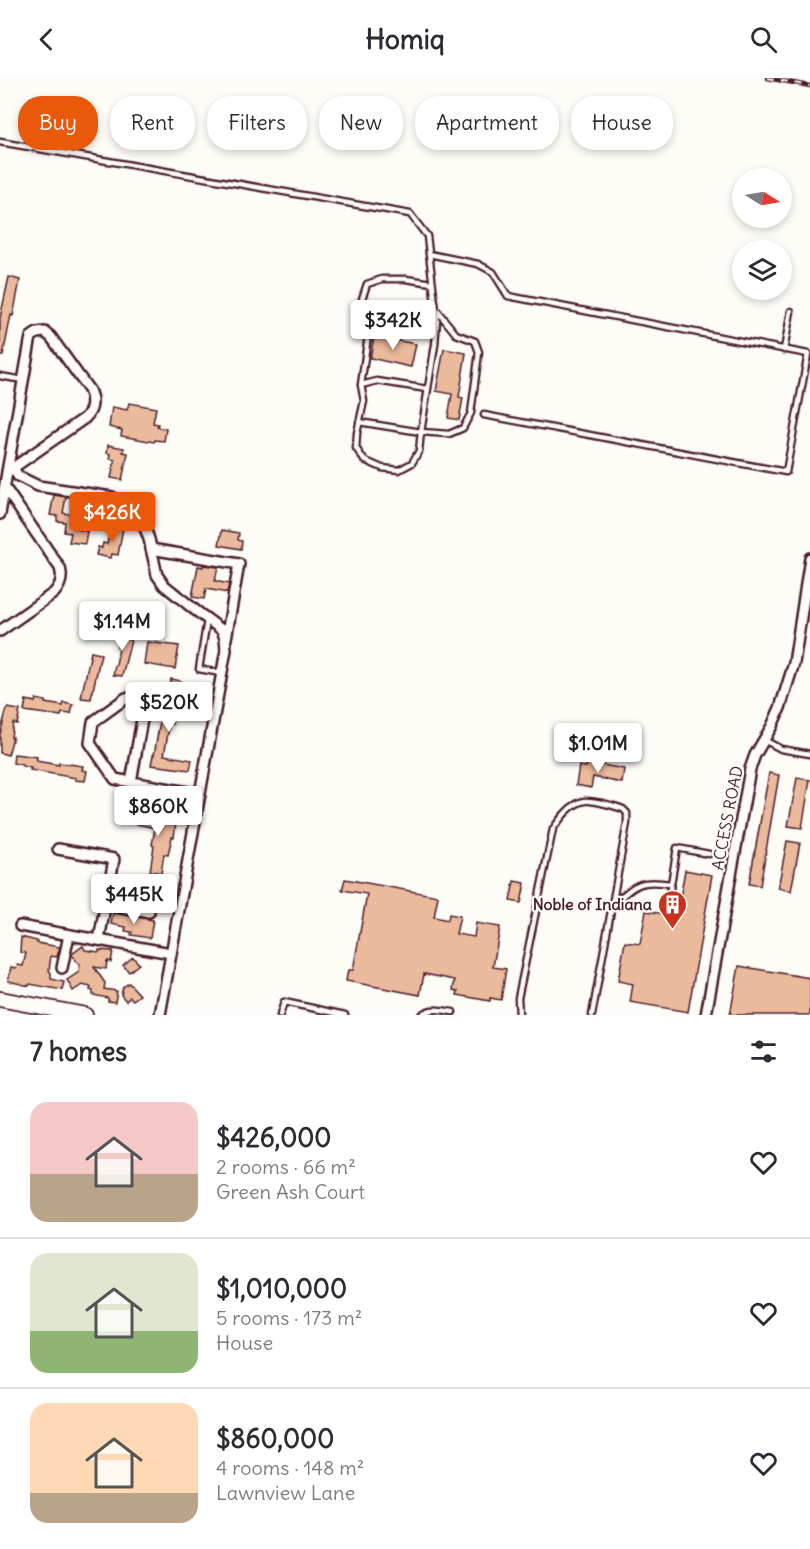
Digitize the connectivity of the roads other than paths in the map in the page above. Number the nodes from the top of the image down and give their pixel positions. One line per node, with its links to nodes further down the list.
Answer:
1 (0, 142): 2 (lane)
2 (429, 254): 3 (lane); 8 (lane)
3 (432, 283): 4 (lane); 6 (lane)
4 (435, 308): 7 (lane); 15 (lane)
5 (791, 311): 8 (lane)
6 (370, 321): 7 (lane); 11 (lane)
7 (436, 329): 12 (lane)
8 (784, 350): 13 (lane)
9 (0, 376): 10 (lane)
10 (23, 380): 16 (street); 16 (street)
11 (361, 385): 12 (lane); 14 (lane)
12 (427, 389): 15 (lane)
13 (484, 415)
14 (359, 422): 15 (lane); 15 (lane)
15 (421, 432)
16 (6, 478): 17 (street); 18 (street); 21 (street)
17 (0, 514)
18 (151, 549): 20 (street); 22 (street)
19 (810, 561): 24 (street, ACCESS ROAD)
20 (207, 620): 22 (street); 23 (lane)
21 (0, 631)
22 (225, 644): 23 (street)
23 (221, 673): 27 (street)
24 (764, 740): 25 (lane); 49 (street, ACCESS ROAD)
25 (810, 754)
26 (131, 782): 26 (street); 27 (street)
27 (199, 794): 38 (street)
28 (58, 849): 31 (street)
29 (709, 854): 30 (lane)
30 (671, 884): 32 (lane); 33 (lane)
31 (105, 904): 34 (street); 37 (street)
32 (612, 905): 47 (lane); 48 (lane)
33 (666, 908)
34 (149, 912)
35 (20, 926): 36 (street)
36 (69, 935): 37 (street); 39 (street)
37 (99, 940): 38 (street)
38 (171, 952): 43 (street)
39 (62, 968)
40 (0, 999): 42 (street)
41 (453, 1012): 46 (lane)
42 (85, 1015)
43 (160, 1015)
44 (280, 1015): 45 (lane)
45 (345, 1015)
46 (422, 1015)
47 (519, 1015)
48 (592, 1015)
49 (706, 1015)

